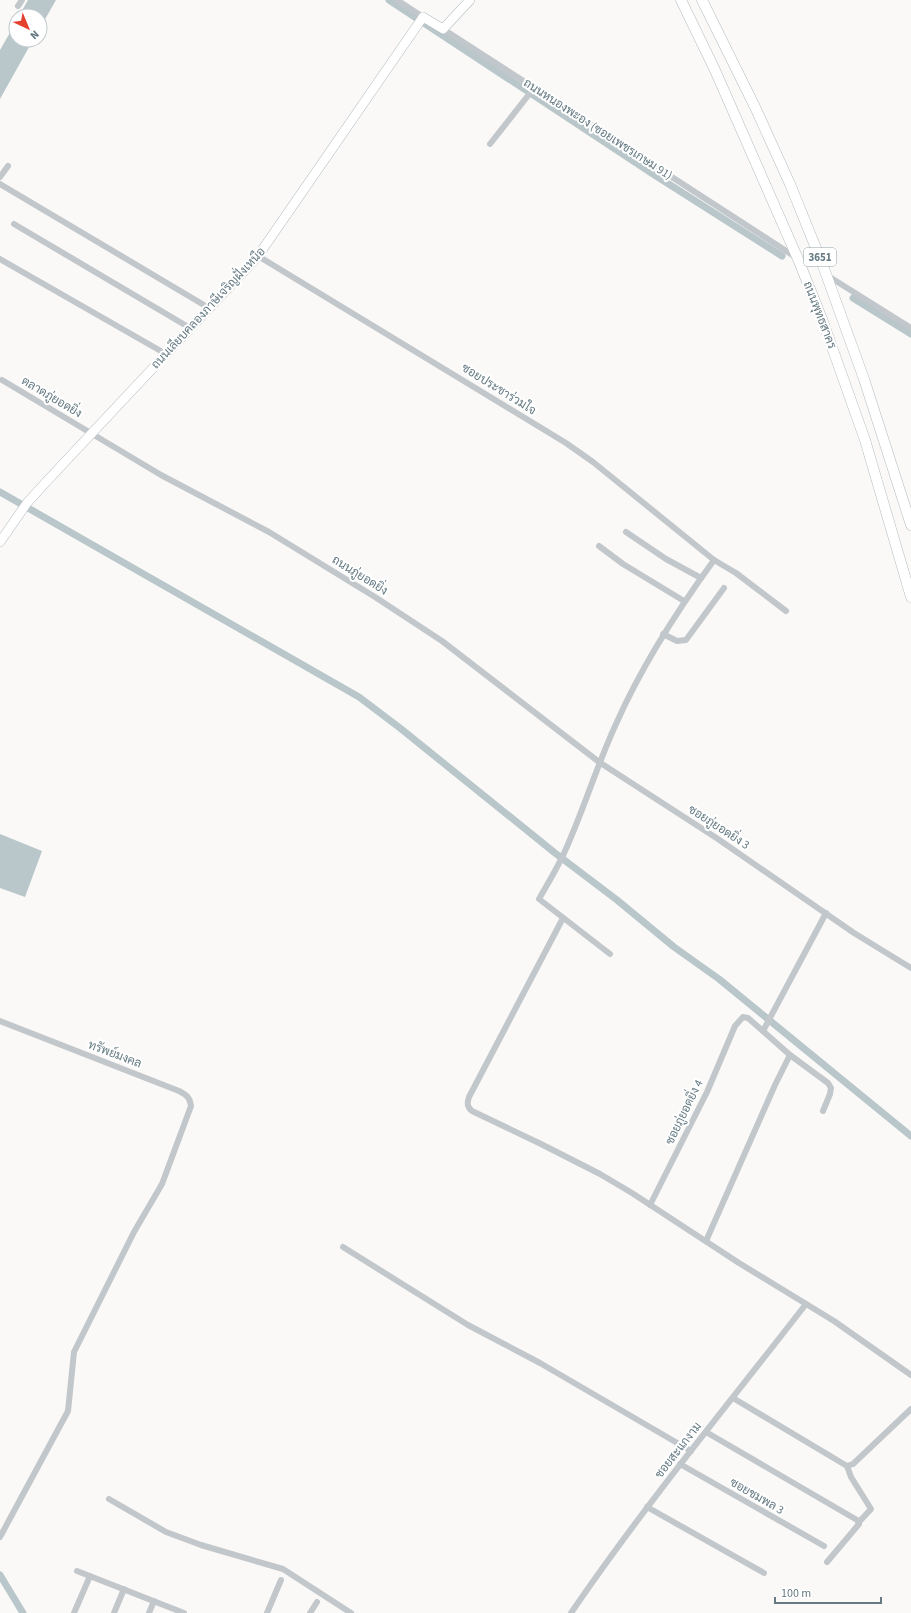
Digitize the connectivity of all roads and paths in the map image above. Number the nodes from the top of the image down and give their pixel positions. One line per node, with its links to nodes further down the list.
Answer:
1 (22, 0): 6 (street)
2 (397, 0): 7 (street, ถนนหนองพะอง (ซอยเพชรเกษม 91))
3 (469, 0): 8 (main road)
4 (681, 0): 17 (main road, ถนนพุทธสาคร / 3651)
5 (702, 0): 18 (main road, ถนนพุทธสาคร / 3651)
6 (18, 6)
7 (423, 17): 8 (main road, ถนนหนองพะอง (ซอยเพชรเกษม 91)); 15 (main road, ถนนเลียบคลองภาษีเจริญฝั่งเหนือ)
8 (443, 29): 9 (street, ถนนหนองพะอง (ซอยเพชรเกษม 91))
9 (534, 88): 10 (street); 17 (street, ถนนหนองพะอง (ซอยเพชรเกษม 91))
10 (490, 144)
11 (8, 166): 12 (street)
12 (0, 177)
13 (0, 184): 19 (street)
14 (14, 224): 20 (street)
15 (258, 256): 19 (main road, ถนนเลียบคลองภาษีเจริญฝั่งเหนือ); 29 (street, ซอยประชาร่วมใจ)
16 (0, 259): 22 (street)
17 (798, 259): 32 (main road, ถนนพุทธสาคร / 3651)
18 (826, 275): 21 (street); 25 (main road, ถนนพุทธสาคร / 3651)
19 (209, 308): 20 (main road, ถนนเลียบคลองภาษีเจริญฝั่งเหนือ)
20 (190, 328): 22 (main road, ถนนเลียบคลองภาษีเจริญฝั่งเหนือ)
21 (911, 328)
22 (166, 354): 24 (main road, ถนนเลียบคลองภาษีเจริญฝั่งเหนือ)
23 (2, 380): 24 (street, ตลาดภู่ยอดยิ่ง)
24 (92, 433): 27 (main road, ถนนเลียบคลองภาษีเจริญฝั่งเหนือ); 36 (street, ถนนภู่ยอดยิ่ง)
25 (911, 525)
26 (626, 532): 30 (street)
27 (0, 542)
28 (599, 546): 33 (street)
29 (714, 560): 30 (street); 34 (street, ซอยประชาร่วมใจ)
30 (701, 578): 33 (street)
31 (724, 588): 35 (street)
32 (911, 597)
33 (684, 601): 35 (street)
34 (786, 611)
35 (663, 634): 36 (street)
36 (599, 762): 37 (street, ซอยภู่ยอดยิ่ง 3); 38 (street)
37 (826, 914): 40 (street, ซอยภู่ยอดยิ่ง 3); 42 (street)
38 (563, 918): 39 (street); 45 (street)
39 (610, 954)
40 (911, 968)
41 (0, 1021): 59 (street, ทรัพย์มงคล)
42 (763, 1031): 43 (street); 45 (street, ซอยภู่ยอดยิ่ง 4)
43 (790, 1055): 44 (street); 46 (street)
44 (823, 1111)
45 (650, 1205): 46 (street)
46 (706, 1241): 48 (street)
47 (343, 1247): 53 (street)
48 (806, 1304): 49 (street); 50 (street, ซอยสะแกงาม)
49 (911, 1375)
50 (733, 1398): 52 (street, ซอยสะแกงาม); 55 (street)
51 (911, 1409): 55 (street)
52 (706, 1432): 53 (street, ซอยสะแกงาม); 58 (street)
53 (691, 1451): 54 (street, ซอยสะแกงาม)
54 (680, 1464): 57 (street, ซอยสะแกงาม); 60 (street, ซอยชมพล 3)
55 (848, 1466): 58 (street)
56 (109, 1499): 75 (street)
57 (647, 1507): 63 (street); 76 (street, ซอยสะแกงาม)
58 (859, 1522): 61 (street)
59 (0, 1537)
60 (824, 1546)
61 (827, 1562)
62 (77, 1570): 64 (street)
63 (764, 1574)
64 (90, 1576): 66 (street); 69 (street)
65 (282, 1580): 73 (street)
66 (124, 1589): 67 (street); 70 (street)
67 (154, 1601): 71 (street); 72 (street)
68 (317, 1602): 74 (street)
69 (74, 1613)
70 (114, 1613)
71 (149, 1613)
72 (184, 1613)
73 (267, 1613)
74 (310, 1613)
75 (352, 1613)
76 (571, 1613)

